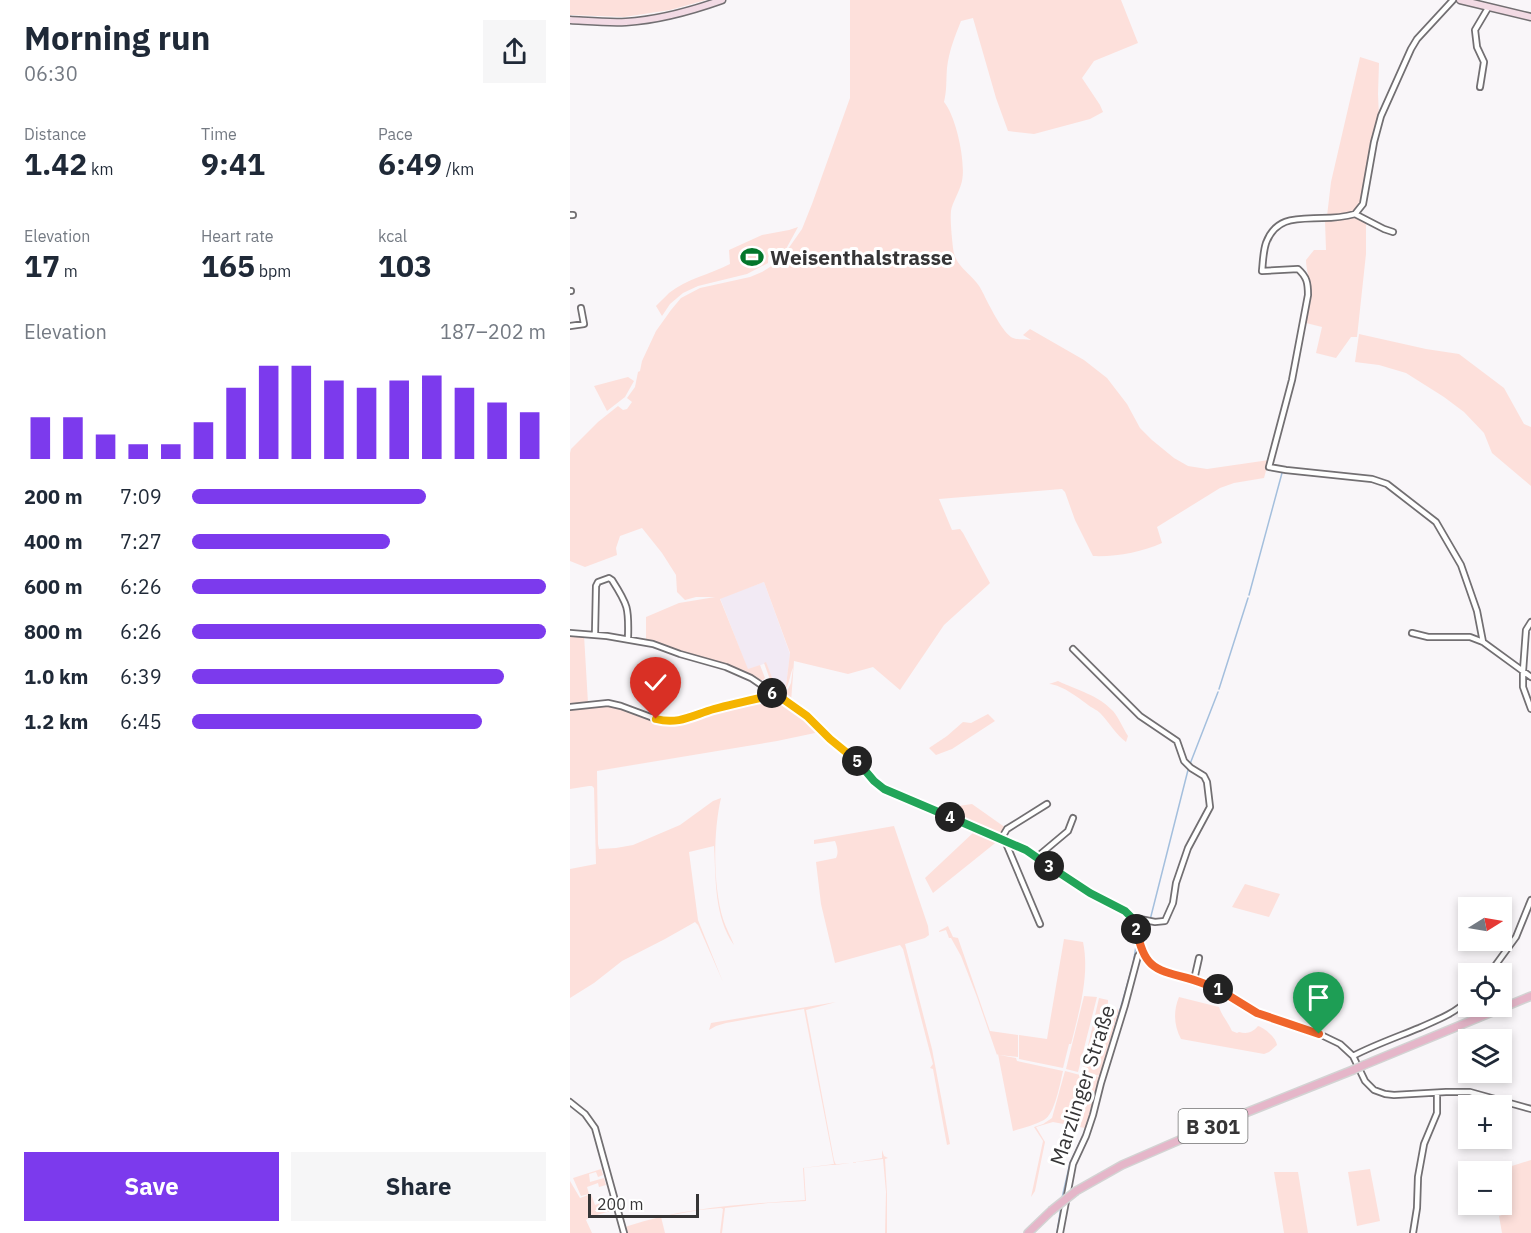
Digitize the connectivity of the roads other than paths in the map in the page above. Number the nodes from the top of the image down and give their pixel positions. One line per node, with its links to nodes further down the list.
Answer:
1 (722, 0): 7 (main road)
2 (1453, 0): 9 (street)
3 (1460, 0): 4 (main road)
4 (1473, 2): 5 (main road)
5 (1488, 8): 6 (main road); 8 (street)
6 (1531, 17)
7 (570, 20)
8 (1480, 87)
9 (1355, 214): 10 (street); 18 (street)
10 (1393, 232)
11 (581, 308): 12 (street)
12 (570, 326)
13 (1531, 621): 20 (street)
14 (570, 633): 16 (street)
15 (1412, 633): 18 (street)
16 (595, 634): 17 (street); 17 (street)
17 (628, 639): 22 (street)
18 (1483, 642): 20 (street)
19 (1073, 649): 30 (street)
20 (1522, 671): 21 (street); 24 (street)
21 (1531, 677)
22 (773, 692): 23 (street); 27 (street)
23 (570, 707)
24 (1531, 710)
25 (1047, 804): 27 (street)
26 (1073, 818): 28 (street)
27 (1003, 840): 28 (street); 31 (street)
28 (1037, 857): 30 (street)
29 (1531, 900): 34 (street)
30 (1133, 919): 32 (street)
31 (1040, 924)
32 (1142, 950): 35 (street); 44 (street, Marzlinger Straße)
33 (1199, 958): 35 (street)
34 (1497, 963)
35 (1194, 980): 38 (street)
36 (1531, 996): 43 (main road, B 301, bridge)
37 (1458, 1009): 38 (street)
38 (1353, 1056): 39 (street)
39 (1437, 1093): 41 (street); 45 (street)
40 (570, 1102): 42 (street)
41 (1531, 1109)
42 (624, 1233)
43 (1028, 1233)
44 (1060, 1233)
45 (1413, 1233)

